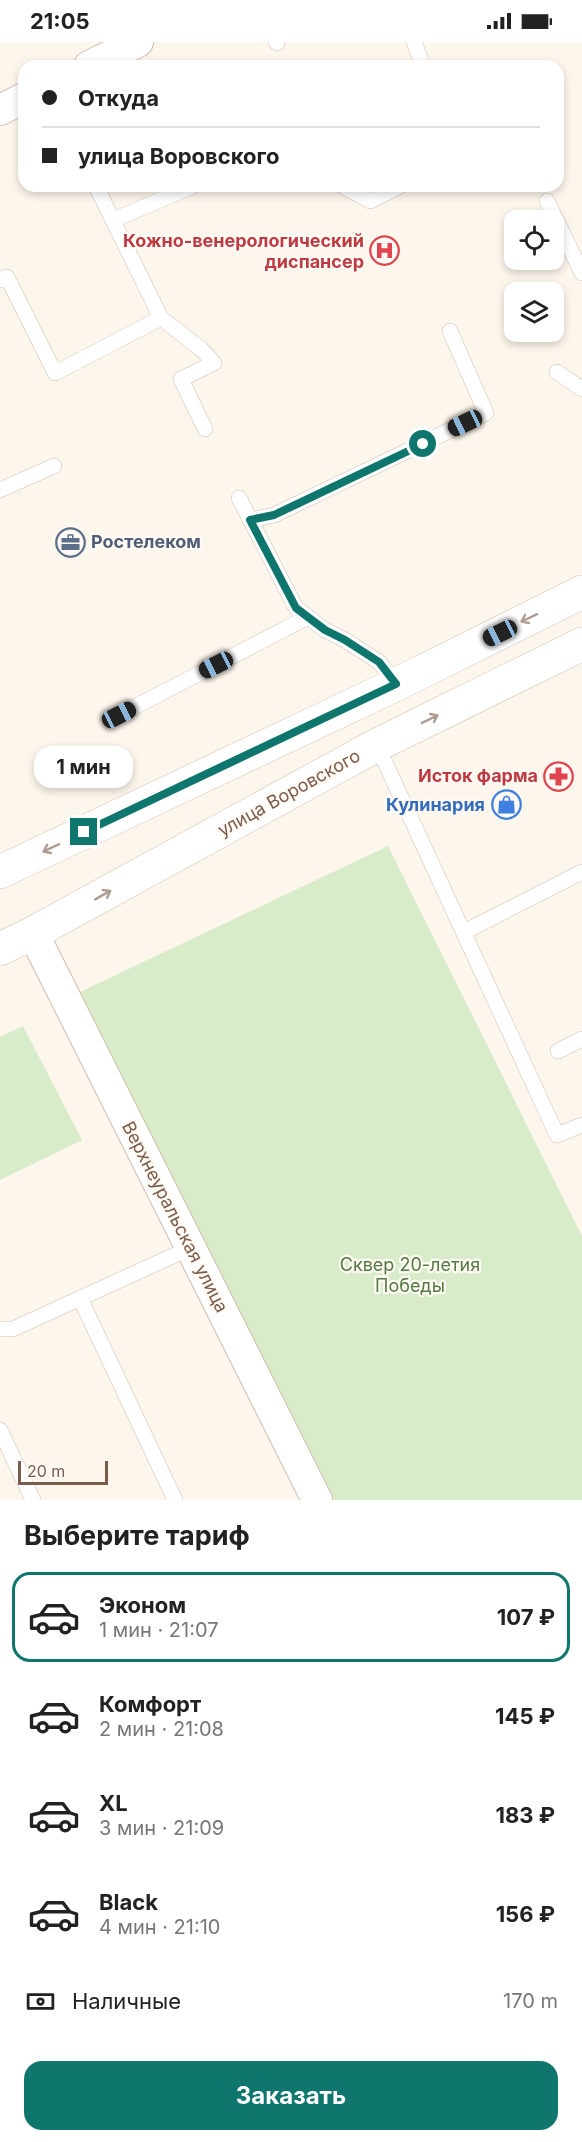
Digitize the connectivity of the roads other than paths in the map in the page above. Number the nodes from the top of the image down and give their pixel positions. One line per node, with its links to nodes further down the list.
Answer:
1 (414, 42): 4 (lane)
2 (123, 45): 3 (street)
3 (99, 60)
4 (421, 60)
5 (18, 101): 6 (street)
6 (0, 110)
7 (99, 192): 12 (lane)
8 (179, 192): 12 (lane)
9 (353, 192): 10 (lane)
10 (387, 192)
11 (547, 201): 13 (lane)
12 (113, 220): 15 (lane)
13 (582, 273)
14 (0, 280): 15 (lane)
15 (161, 318): 19 (lane)
16 (450, 331): 23 (lane)
17 (557, 372): 18 (lane)
18 (582, 389)
19 (205, 429)
20 (54, 466): 21 (lane)
21 (0, 490)
22 (239, 498): 23 (lane)
23 (250, 520): 25 (lane)
24 (582, 592): 27 (main road, one-way to 27)
25 (308, 617): 27 (lane); 28 (lane)
26 (582, 644): 29 (main road, улица Воровского, one-way to 26)
27 (396, 684): 30 (main road, one-way to 30)
28 (119, 715)
29 (377, 745): 32 (lane); 33 (main road, улица Воровского, one-way to 29)
30 (0, 872)
31 (582, 872): 32 (lane)
32 (464, 932): 37 (lane)
33 (33, 933): 34 (main road, улица Воровского); 38 (street, Верхнеуральская улица)
34 (0, 949)
35 (582, 1039): 36 (lane)
36 (558, 1051)
37 (582, 1125)
38 (190, 1248): 39 (lane); 44 (street, Верхнеуральская улица)
39 (80, 1298): 40 (lane); 43 (lane)
40 (0, 1329)
41 (0, 1431): 42 (lane)
42 (33, 1500)
43 (175, 1500)
44 (317, 1500)

